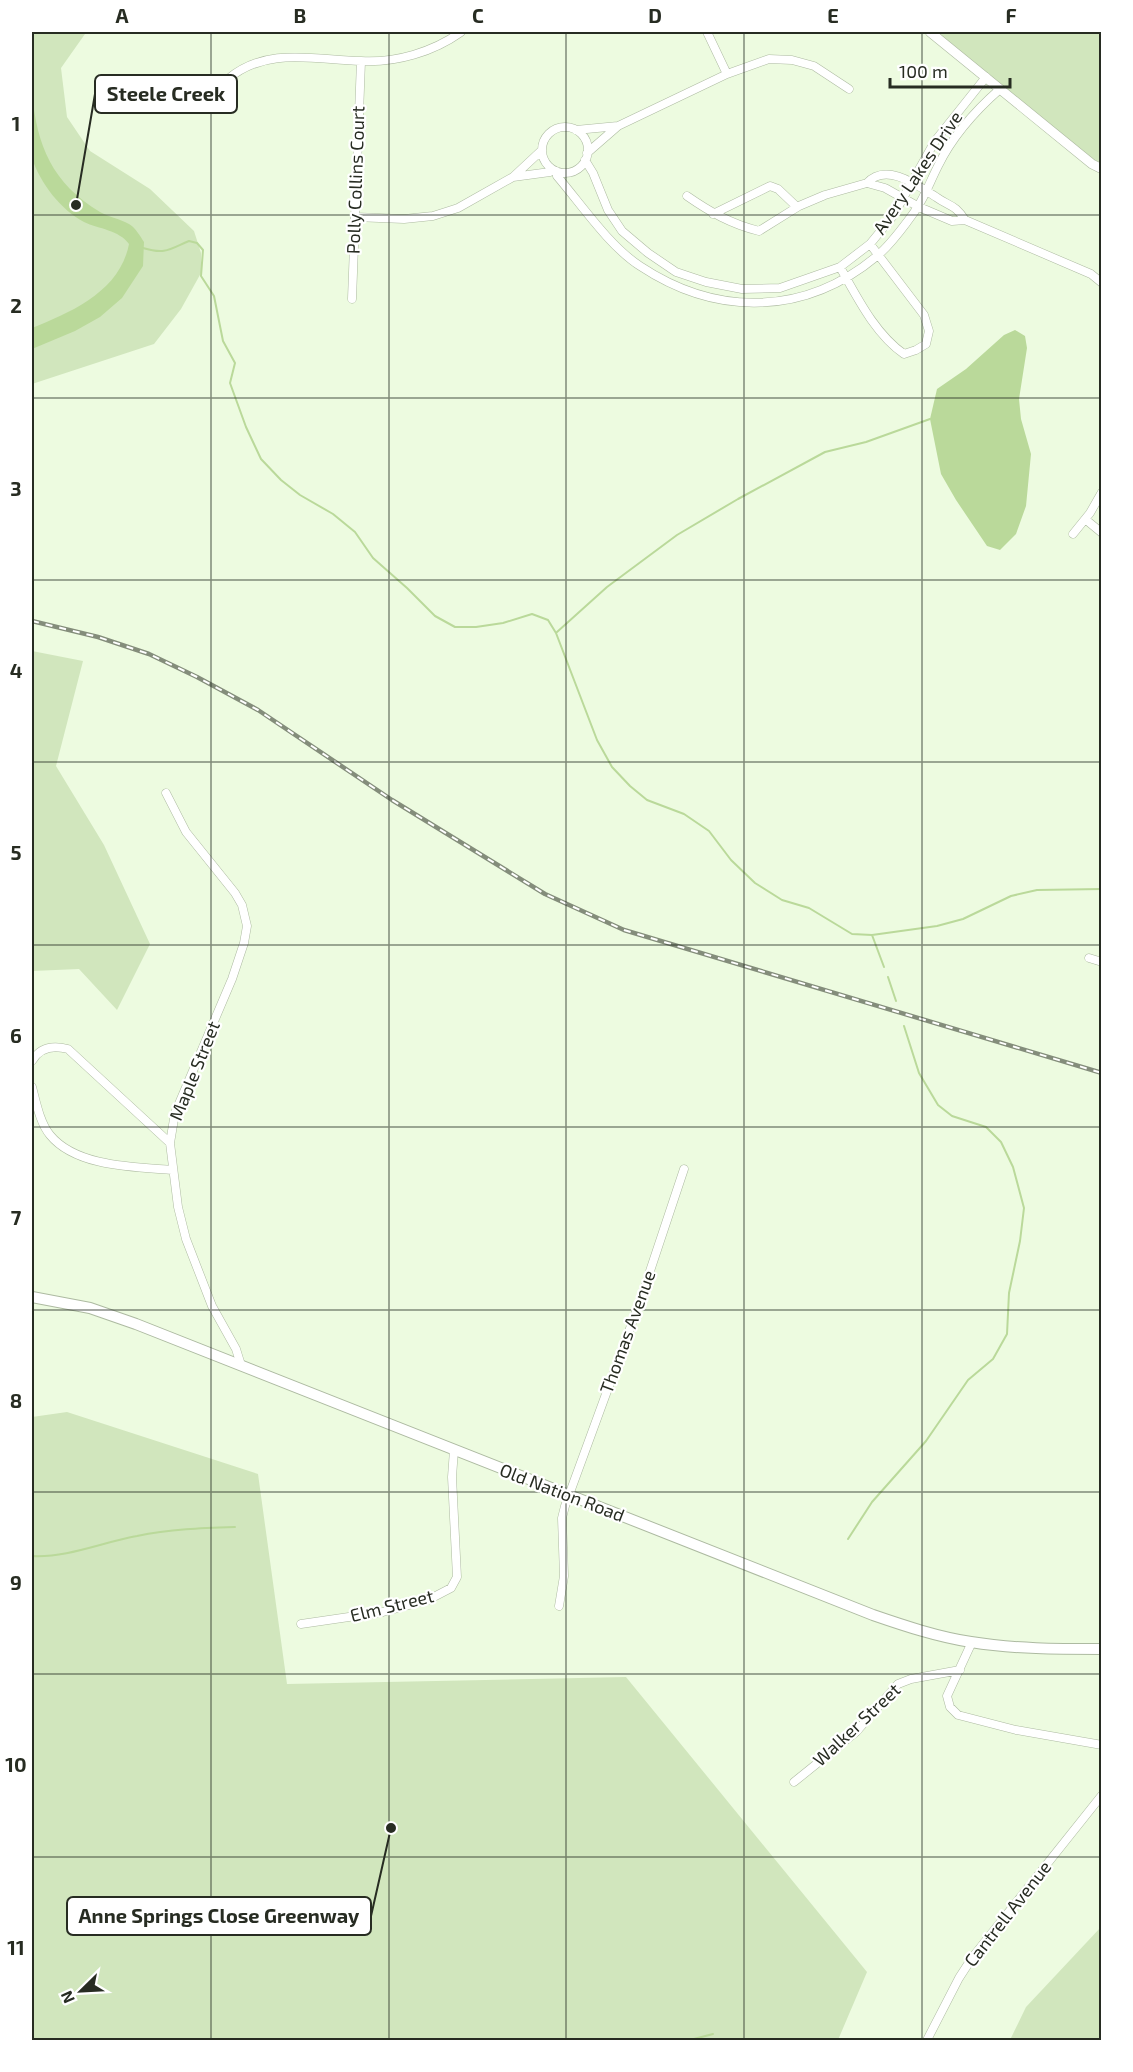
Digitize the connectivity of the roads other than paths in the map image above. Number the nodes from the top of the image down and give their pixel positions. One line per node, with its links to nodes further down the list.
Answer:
1 (461, 32): 4 (street)
2 (707, 32): 5 (street)
3 (930, 32): 6 (street)
4 (361, 62): 9 (street); 25 (street, Polly Collins Court)
5 (727, 74): 8 (street); 10 (street)
6 (986, 76): 7 (street); 18 (street, Avery Lakes Drive)
7 (1000, 88): 14 (street); 19 (street, Avery Lakes Drive)
8 (849, 89)
9 (212, 101)
10 (618, 126): 11 (street); 13 (street)
11 (576, 130): 12 (street); 13 (street)
12 (542, 150): 15 (street); 16 (street)
13 (586, 156): 15 (street); 32 (street, Avery Lakes Drive)
14 (1101, 170)
15 (554, 171): 16 (street); 34 (street, Avery Lakes Drive)
16 (513, 177): 25 (street)
17 (867, 183): 18 (street); 21 (street); 22 (street)
18 (912, 183): 19 (street); 21 (street, Avery Lakes Drive)
19 (928, 191): 23 (street, Avery Lakes Drive); 26 (street)
20 (687, 196): 24 (street)
21 (904, 198): 23 (street); 27 (street, Avery Lakes Drive)
22 (797, 207): 24 (street); 24 (street)
23 (919, 207): 26 (street); 28 (street, Avery Lakes Drive)
24 (713, 214)
25 (355, 217): 33 (street, Polly Collins Court)
26 (965, 220): 31 (street)
27 (870, 244): 28 (street); 29 (street, Avery Lakes Drive)
28 (879, 255): 30 (street, Avery Lakes Drive); 30 (street)
29 (840, 267): 30 (street); 32 (street, Avery Lakes Drive)
30 (846, 278): 34 (street, Avery Lakes Drive)
31 (1101, 283)
32 (742, 289): 34 (street)
33 (352, 299)
34 (741, 302)
35 (1101, 492): 36 (street)
36 (1085, 519): 37 (street); 38 (street)
37 (1101, 533)
38 (1073, 534)
39 (166, 793): 44 (street, Maple Street)
40 (1089, 958): 41 (street)
41 (1101, 962)
42 (32, 1061): 44 (street)
43 (32, 1088): 46 (street)
44 (170, 1143): 46 (street, Maple Street)
45 (684, 1169): 50 (street, Thomas Avenue)
46 (172, 1170): 48 (street, Maple Street)
47 (32, 1297): 48 (main road, Old Nation Road)
48 (242, 1365): 49 (main road, Old Nation Road)
49 (454, 1450): 50 (main road, Old Nation Road); 52 (street, Elm Street)
50 (569, 1495): 51 (street, Thomas Avenue); 53 (main road, Old Nation Road)
51 (559, 1606)
52 (300, 1624)
53 (972, 1642): 54 (main road, Old Nation Road); 55 (street)
54 (1101, 1649)
55 (960, 1670): 56 (street); 57 (street, Walker Street)
56 (1101, 1745)
57 (794, 1782)
58 (1101, 1795): 59 (street, Cantrell Avenue)
59 (927, 2040)

